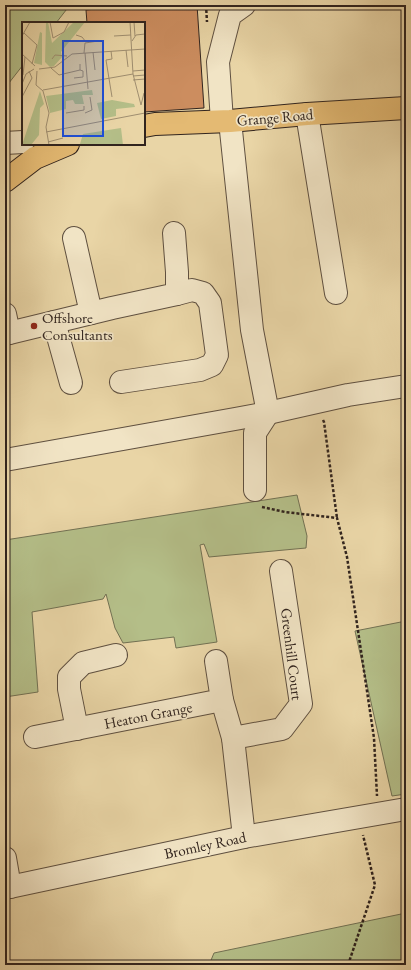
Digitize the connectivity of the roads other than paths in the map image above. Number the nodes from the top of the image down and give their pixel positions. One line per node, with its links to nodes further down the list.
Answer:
1 (238, 7): 4 (street)
2 (406, 108): 3 (main road, Grange Road)
3 (307, 114): 4 (main road, Grange Road); 12 (street)
4 (226, 121): 5 (main road, Grange Road); 20 (street)
5 (145, 126)
6 (22, 142): 7 (street)
7 (5, 143)
8 (51, 147): 9 (main road)
9 (5, 181)
10 (174, 233): 13 (street)
11 (74, 238): 14 (street)
12 (336, 293)
13 (178, 294): 14 (street); 17 (street)
14 (91, 313): 15 (street)
15 (54, 322): 16 (street); 18 (street)
16 (6, 327)
17 (121, 382)
18 (71, 384)
19 (406, 386): 20 (street)
20 (268, 413): 21 (street); 22 (street)
21 (5, 460)
22 (255, 490)
23 (285, 567): 29 (street, Greenhill Court)
24 (116, 655): 27 (street)
25 (216, 661): 26 (street)
26 (222, 700): 27 (street, Heaton Grange); 29 (street)
27 (77, 729): 28 (street, Heaton Grange)
28 (35, 737)
29 (233, 738): 31 (street)
30 (406, 809): 31 (street, Bromley Road)
31 (244, 837): 33 (street, Bromley Road)
32 (5, 858): 33 (street)
33 (7, 887)

